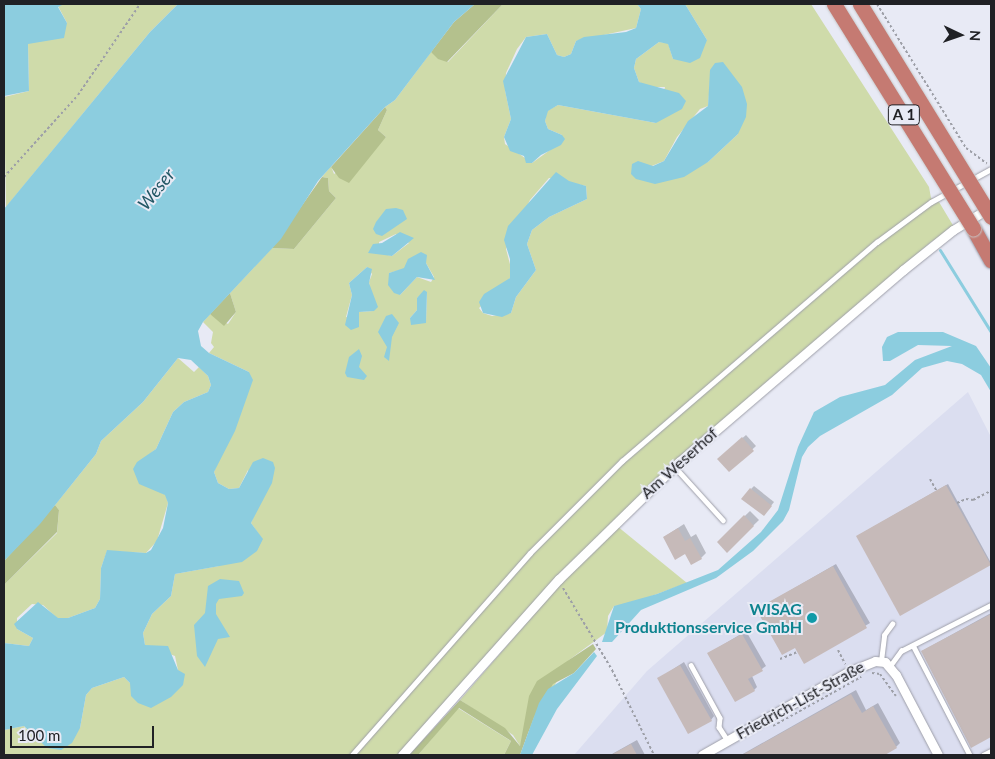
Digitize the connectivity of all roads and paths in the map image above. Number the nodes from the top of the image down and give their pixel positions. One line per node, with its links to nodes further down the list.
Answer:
1 (140, 4): 6 (path)
2 (834, 4): 9 (highway, A 1, bridge)
3 (860, 4): 8 (highway, A 1, bridge)
4 (877, 4): 5 (path)
5 (991, 168): 31 (lane)
6 (4, 177)
7 (991, 207): 10 (street, Am Weserhof)
8 (991, 217)
9 (991, 260)
10 (674, 466): 15 (lane); 16 (street, Am Weserhof)
11 (930, 479): 12 (path)
12 (936, 490)
13 (991, 491): 14 (path)
14 (957, 503)
15 (723, 520)
16 (558, 579): 32 (street, Am Weserhof); 33 (path)
17 (991, 605): 19 (lane)
18 (892, 624): 23 (lane)
19 (914, 647): 25 (lane); 36 (lane)
20 (838, 650): 26 (path)
21 (797, 652): 22 (path)
22 (780, 659)
23 (881, 661): 25 (street, Friedrich-List-Straße); 26 (street, Friedrich-List-Straße)
24 (691, 665): 29 (lane)
25 (890, 666): 35 (street, Friedrich-List-Straße)
26 (848, 672): 29 (street, Friedrich-List-Straße)
27 (898, 699): 28 (path)
28 (770, 728)
29 (728, 741): 34 (street, Friedrich-List-Straße)
30 (991, 751): 37 (lane)
31 (352, 755)
32 (402, 755)
33 (654, 755)
34 (702, 755)
35 (938, 755)
36 (970, 755)
37 (983, 755)

